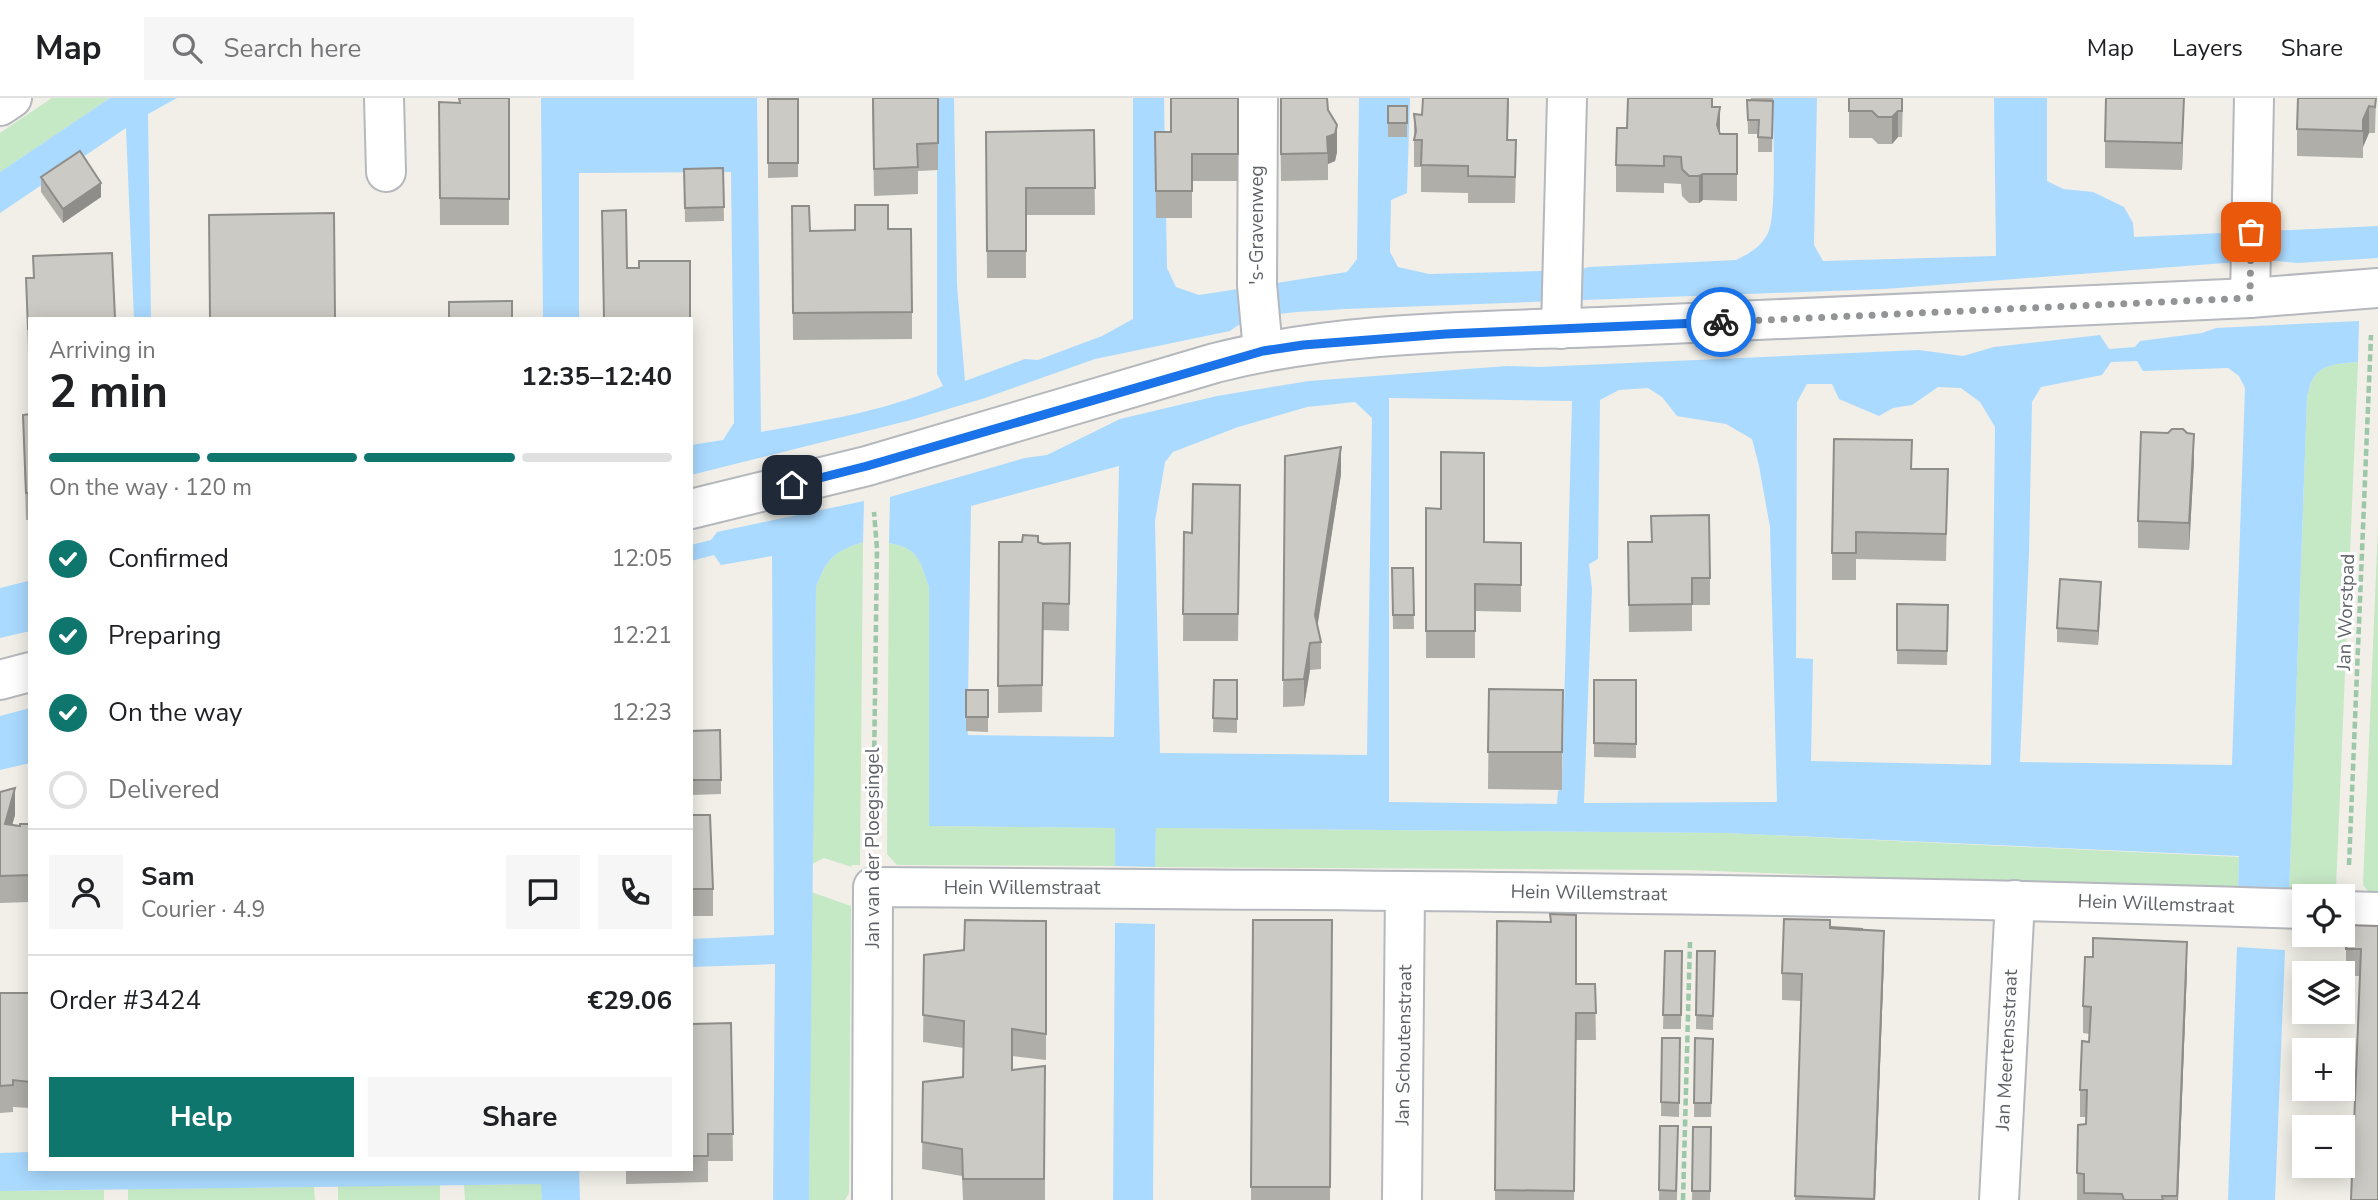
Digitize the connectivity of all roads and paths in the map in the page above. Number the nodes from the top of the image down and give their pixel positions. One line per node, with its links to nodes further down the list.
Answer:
1 (12, 98): 6 (street)
2 (384, 98): 7 (street)
3 (1258, 98): 10 (street, 's-Gravenweg)
4 (1567, 98): 11 (street)
5 (2254, 98): 8 (street)
6 (0, 106)
7 (386, 173)
8 (2250, 288): 9 (street); 11 (street)
9 (2378, 288)
10 (1260, 318): 11 (street); 13 (street)
11 (1561, 320)
12 (2372, 330): 22 (path, Jan Worstpad)
13 (693, 509)
14 (874, 510): 17 (path, Jan van der Ploegsingel)
15 (28, 673): 16 (street)
16 (0, 680)
17 (873, 887): 18 (street, Hein Willemstraat); 23 (street, Jan van der Ploegsingel)
18 (1405, 891): 19 (street, Hein Willemstraat); 24 (street, Jan Schoutenstraat)
19 (1691, 895): 20 (street, Hein Willemstraat); 25 (path)
20 (2015, 900): 21 (street, Hein Willemstraat); 26 (street, Jan Meertensstraat)
21 (2292, 909)
22 (2356, 911)
23 (872, 1200)
24 (1402, 1200)
25 (1683, 1200)
26 (1999, 1200)

